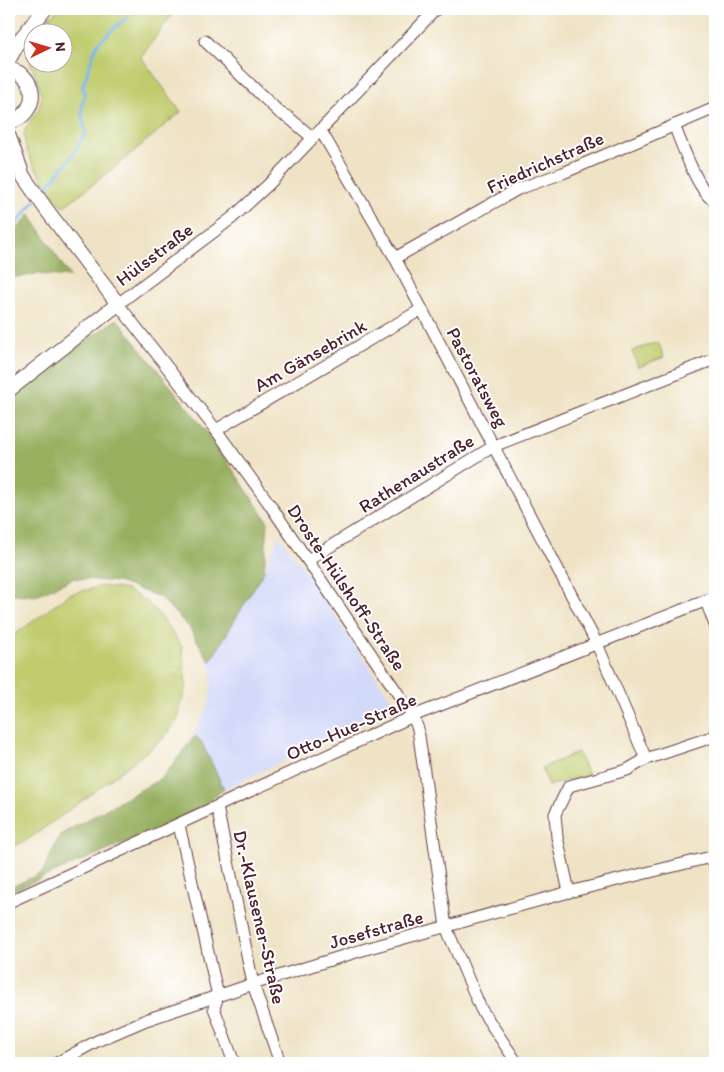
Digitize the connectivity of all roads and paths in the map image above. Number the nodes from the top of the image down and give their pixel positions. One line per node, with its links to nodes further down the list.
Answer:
1 (45, 9): 3 (main road)
2 (436, 9): 11 (street, Hülsstraße)
3 (19, 41): 5 (main road); 7 (main road)
4 (205, 41): 11 (street)
5 (9, 59)
6 (9, 69): 7 (main road)
7 (24, 76): 9 (main road)
8 (715, 108): 10 (street, Friedrichstraße)
9 (12, 122): 12 (main road)
10 (674, 124): 13 (street); 14 (street, Friedrichstraße)
11 (317, 134): 14 (street, Pastoratsweg); 15 (street, Hülsstraße)
12 (9, 137): 15 (main road)
13 (715, 202)
14 (395, 258): 16 (street, Pastoratsweg)
15 (118, 304): 18 (main road, Hülsstraße); 19 (street, Droste-Hülshoff-Straße)
16 (422, 310): 19 (street, Am Gänsebrink); 20 (street, Pastoratsweg)
17 (715, 359): 20 (street, Rathenaustraße)
18 (9, 390)
19 (216, 430): 21 (street, Droste-Hülshoff-Straße)
20 (494, 446): 21 (street, Rathenaustraße); 24 (street, Pastoratsweg)
21 (308, 560): 25 (street, Droste-Hülshoff-Straße)
22 (711, 599): 23 (street); 24 (street, Otto-Hue-Straße)
23 (715, 625)
24 (597, 644): 25 (street, Otto-Hue-Straße); 27 (street, Pastoratsweg)
25 (413, 716): 28 (street, Otto-Hue-Straße); 33 (street, Droste-Hülshoff-Straße)
26 (715, 736): 27 (street)
27 (646, 759): 31 (street)
28 (217, 806): 29 (street, Otto-Hue-Straße); 34 (street, Dr.-Klausener-Straße)
29 (179, 825): 32 (street, Otto-Hue-Straße); 35 (street)
30 (715, 856): 31 (street, Josefstraße)
31 (570, 892): 33 (street, Josefstraße)
32 (9, 902)
33 (446, 927): 34 (street, Josefstraße); 39 (street, Droste-Hülshoff-Straße)
34 (253, 984): 35 (street, Josefstraße); 38 (street, Dr.-Klausener-Straße)
35 (218, 996): 36 (street, Josefstraße); 37 (street)
36 (57, 1063)
37 (234, 1063)
38 (280, 1063)
39 (517, 1063)

